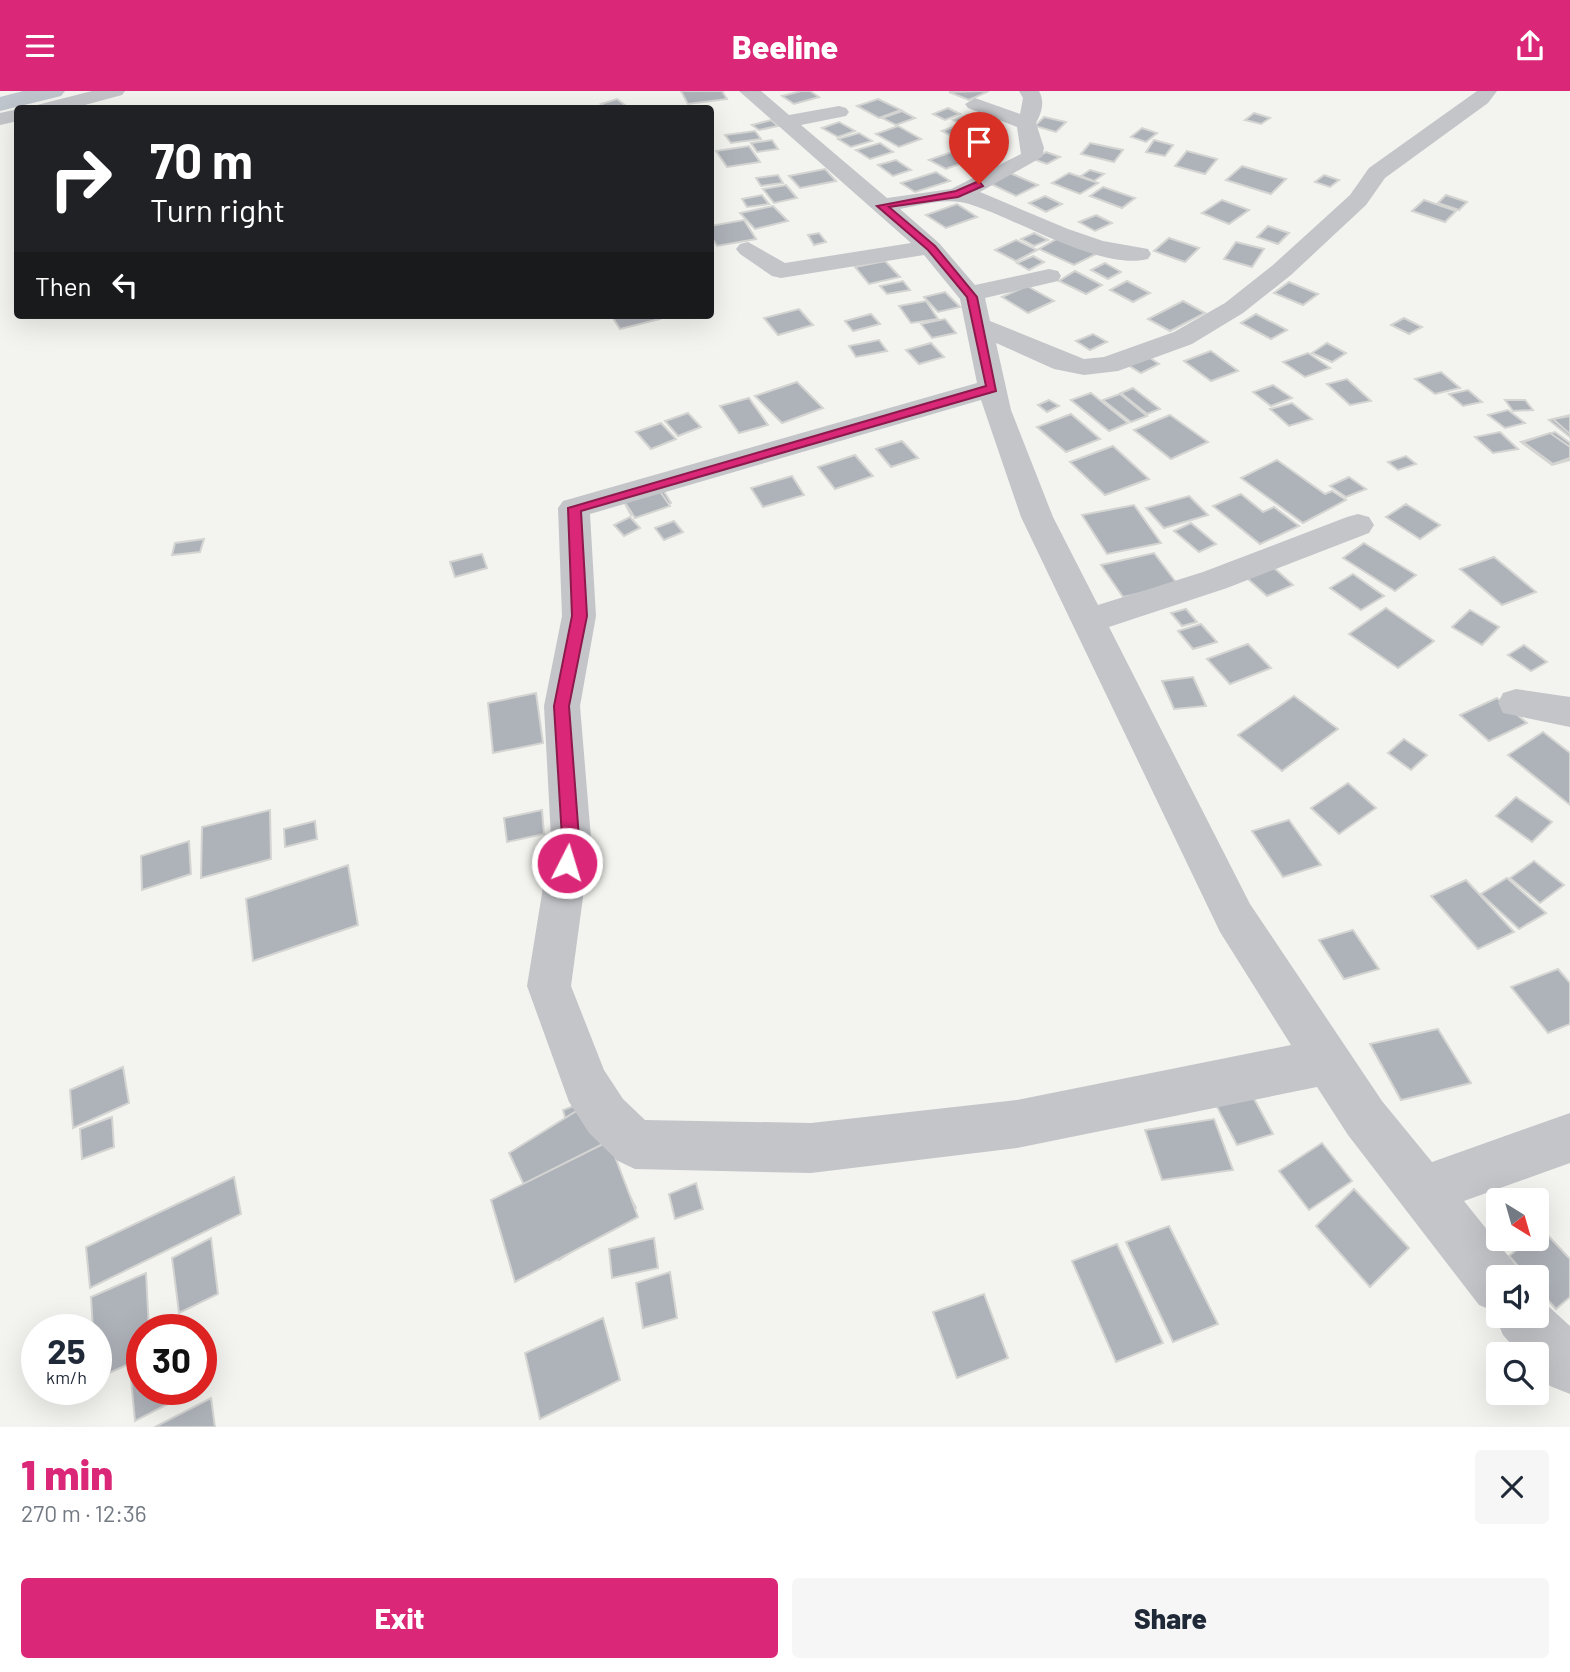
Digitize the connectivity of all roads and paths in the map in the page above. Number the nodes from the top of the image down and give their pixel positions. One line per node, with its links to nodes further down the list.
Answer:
1 (115, 91): 6 (street)
2 (749, 91): 8 (street)
3 (1029, 91): 9 (street)
4 (1487, 91): 16 (street)
5 (975, 104): 9 (street)
6 (60, 105)
7 (839, 112): 8 (street)
8 (783, 122): 11 (street)
9 (1026, 123): 10 (street)
10 (958, 194): 11 (street); 14 (street)
11 (882, 206): 12 (street)
12 (930, 247): 13 (street); 16 (street)
13 (748, 249)
14 (1139, 254)
15 (1049, 276): 16 (street)
16 (974, 310): 17 (street)
17 (992, 388): 19 (street); 22 (street)
18 (1358, 525): 19 (street)
19 (1088, 621): 22 (street)
20 (1516, 702): 21 (street)
21 (1570, 712)
22 (1327, 1061): 24 (street)
23 (1570, 1138): 24 (street)
24 (1423, 1191): 25 (street)
25 (1486, 1271)
26 (1534, 1328): 27 (street)
27 (1570, 1366)

